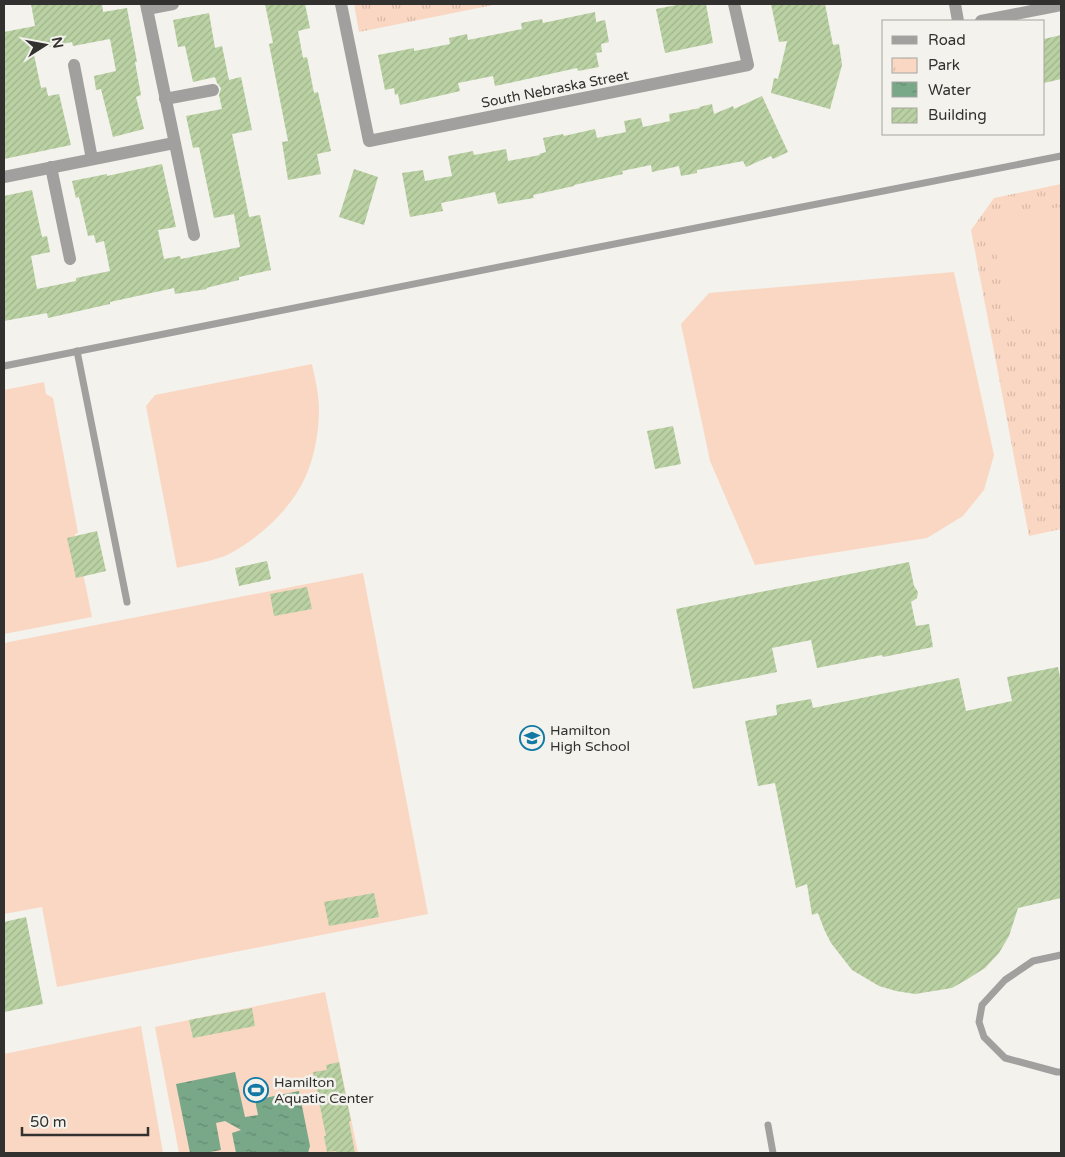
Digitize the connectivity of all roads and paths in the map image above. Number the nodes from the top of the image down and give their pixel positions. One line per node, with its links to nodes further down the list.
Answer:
1 (173, 4): 6 (street)
2 (341, 4): 3 (street, South Nebraska Street)
3 (734, 4)
4 (955, 4): 7 (street)
5 (1061, 5): 8 (street)
6 (146, 6): 11 (street)
7 (958, 20)
8 (986, 20)
9 (74, 65): 14 (street)
10 (213, 90): 11 (street)
11 (165, 99): 12 (street)
12 (174, 143): 14 (street); 17 (street)
13 (1061, 156): 19 (lane)
14 (92, 159): 15 (street)
15 (51, 167): 16 (street); 18 (street)
16 (4, 177)
17 (194, 235)
18 (70, 259)
19 (77, 351): 20 (lane); 21 (lane)
20 (4, 366)
21 (127, 602)
22 (1061, 955): 23 (lane)
23 (1061, 1072)
24 (768, 1125): 25 (lane)
25 (773, 1153)

